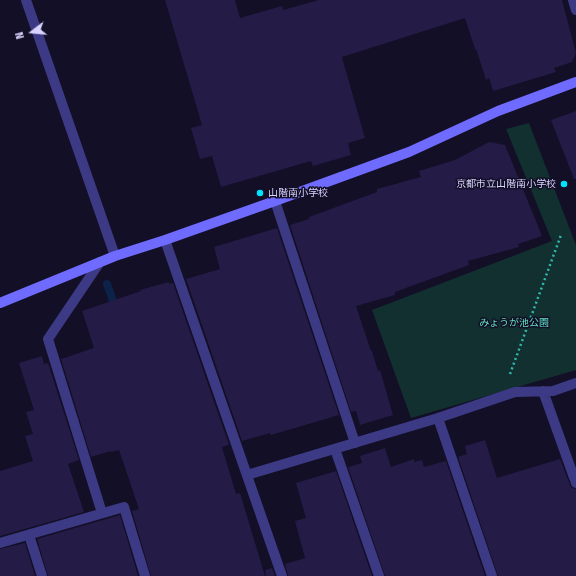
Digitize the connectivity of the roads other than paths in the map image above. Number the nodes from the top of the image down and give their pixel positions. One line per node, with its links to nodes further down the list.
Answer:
1 (26, 0): 7 (street)
2 (573, 0): 3 (street)
3 (576, 10)
4 (576, 82): 5 (street)
5 (275, 201): 6 (street); 13 (street)
6 (165, 240): 7 (street); 15 (street)
7 (116, 256): 8 (street)
8 (100, 262): 9 (street); 17 (street)
9 (0, 303)
10 (576, 383): 11 (street)
11 (543, 391): 12 (street); 16 (street)
12 (438, 418): 13 (street); 24 (street)
13 (355, 443): 14 (street)
14 (335, 448): 15 (street); 23 (street)
15 (247, 475): 22 (street)
16 (576, 483)
17 (102, 513): 18 (street); 21 (street)
18 (30, 535): 19 (street); 20 (street)
19 (0, 543)
20 (42, 576)
21 (145, 576)
22 (282, 576)
23 (379, 576)
24 (492, 576)

